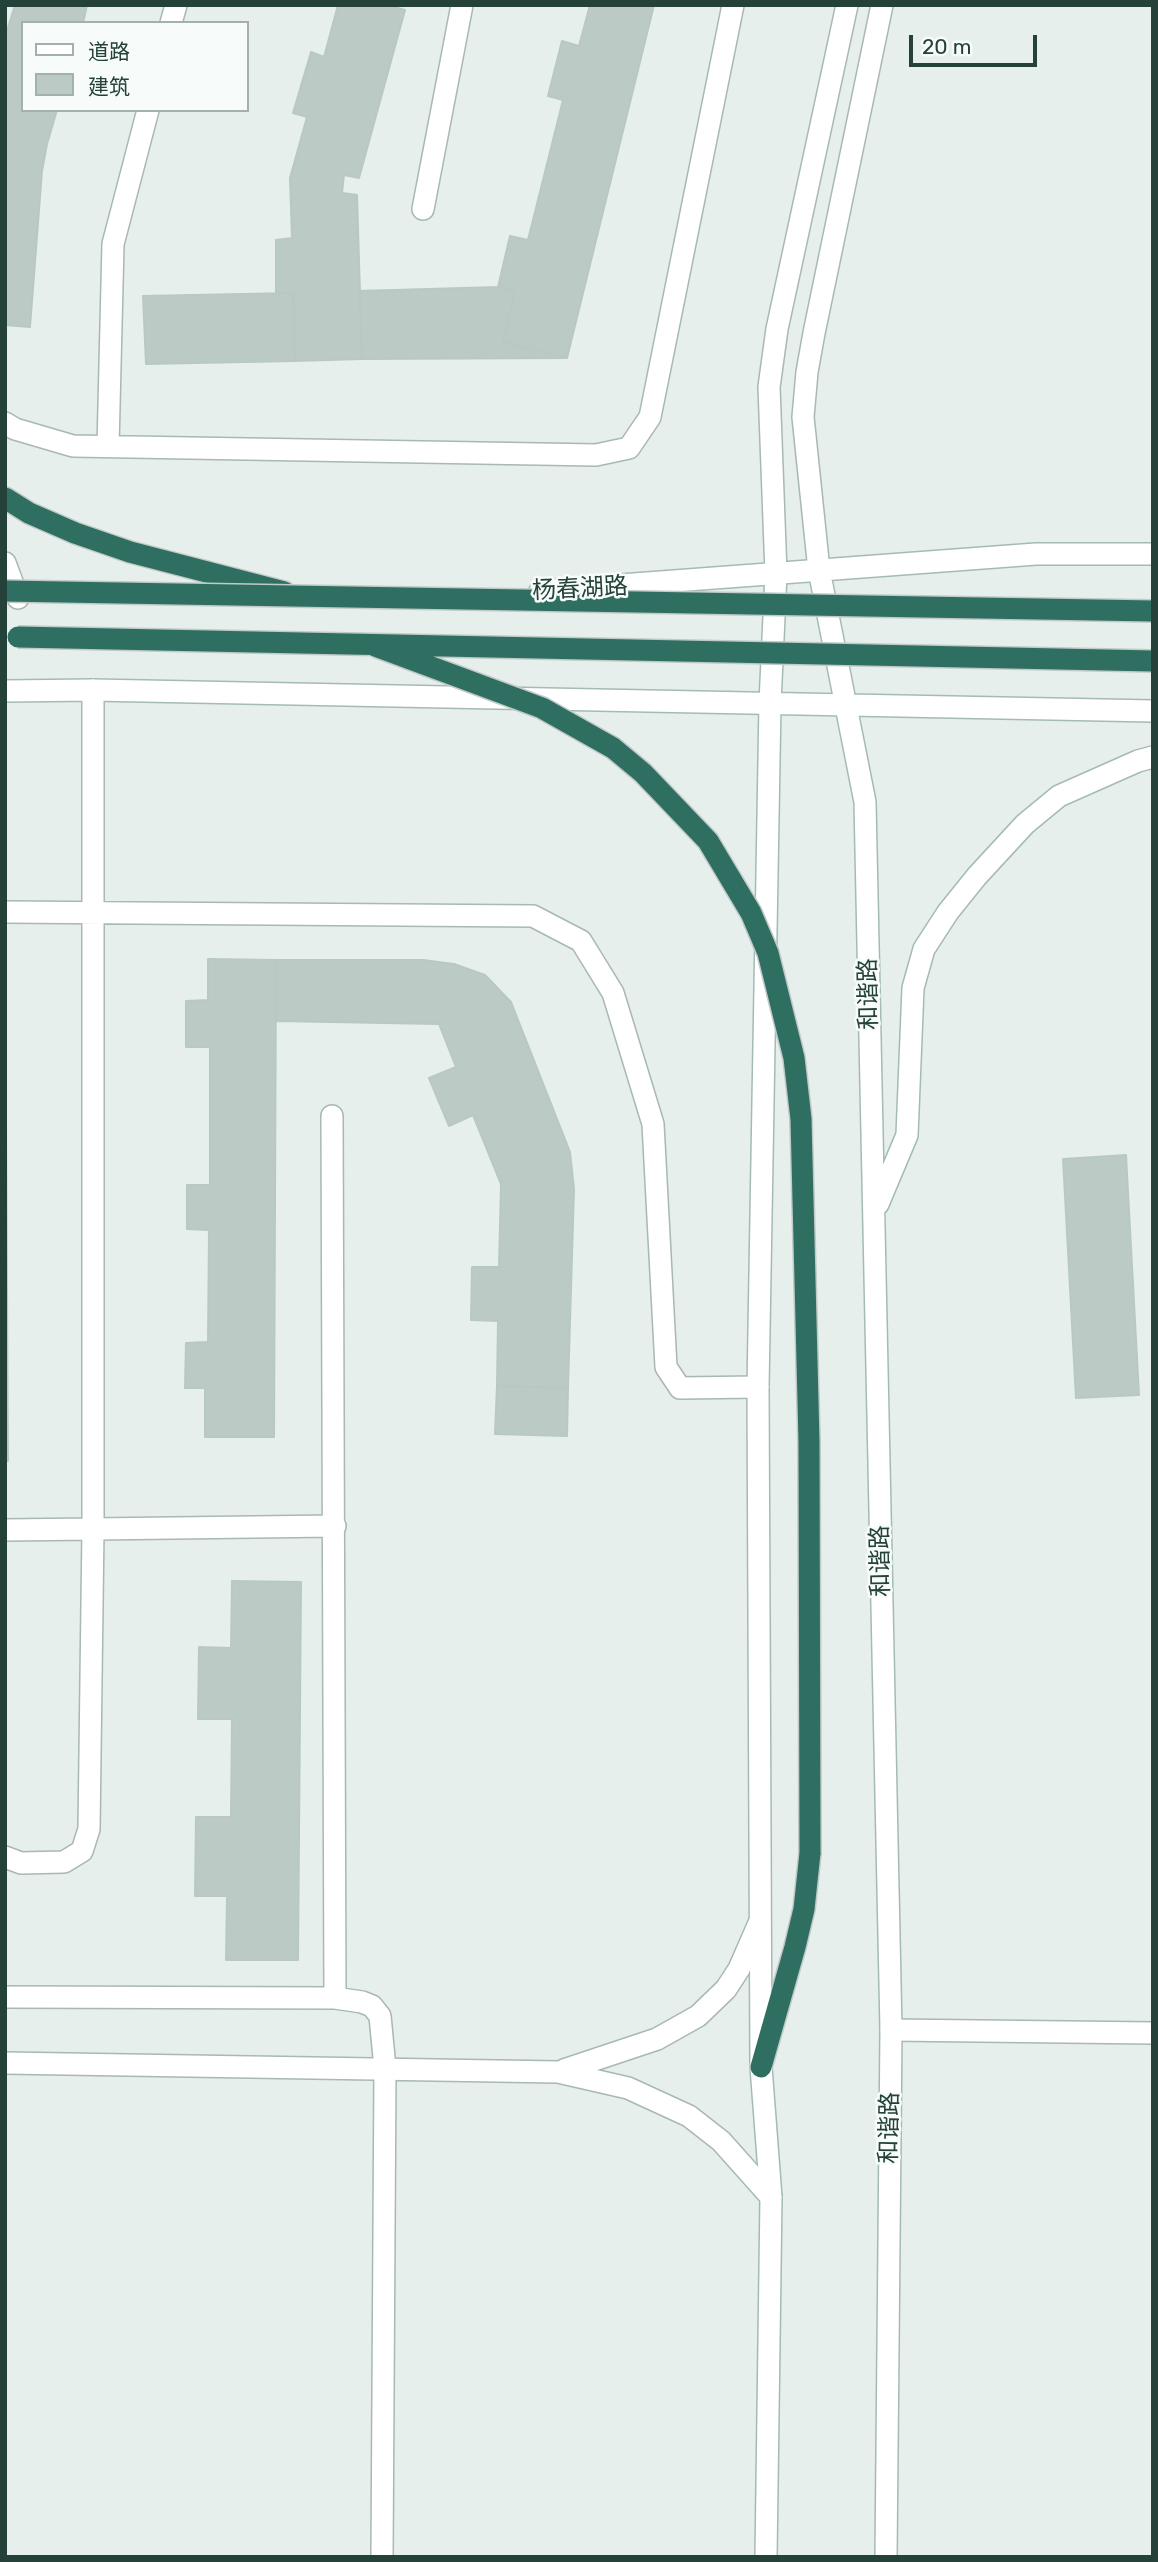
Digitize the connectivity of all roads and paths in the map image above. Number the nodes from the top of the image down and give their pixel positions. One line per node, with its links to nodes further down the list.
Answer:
1 (462, 5): 6 (main road)
2 (733, 5): 8 (main road)
3 (847, 5): 13 (main road)
4 (882, 5): 12 (main road, 和谐路)
5 (147, 112): 8 (main road)
6 (423, 209)
7 (5, 423): 8 (main road)
8 (108, 446)
9 (5, 498): 14 (highway, bridge)
10 (1153, 554): 12 (main road, 杨春湖路)
11 (5, 563): 15 (main road)
12 (819, 570): 13 (main road, 杨春湖路); 23 (main road, 和谐路)
13 (776, 574): 15 (main road, 杨春湖路); 22 (main road)
14 (292, 595): 15 (highway, bridge); 16 (highway, bridge)
15 (10, 597)
16 (1153, 611)
17 (5, 637): 18 (highway, bridge)
18 (375, 646): 19 (highway, bridge); 41 (highway, bridge)
19 (1153, 661)
20 (93, 690): 21 (main road); 22 (main road); 27 (main road)
21 (5, 691)
22 (770, 703): 23 (main road); 30 (main road)
23 (845, 705): 24 (main road); 29 (main road, 和谐路)
24 (1153, 711)
25 (1153, 757): 29 (main road)
26 (5, 912): 27 (main road)
27 (94, 912): 30 (main road); 32 (main road)
28 (332, 1116): 31 (main road)
29 (874, 1212): 38 (main road, 和谐路)
30 (758, 1387): 35 (main road)
31 (335, 1526): 32 (main road); 37 (main road)
32 (93, 1529): 33 (main road); 34 (main road)
33 (5, 1530)
34 (5, 1857)
35 (760, 1921): 41 (main road); 43 (main road)
36 (5, 1997): 37 (main road)
37 (335, 1998): 42 (main road)
38 (891, 2030): 39 (main road); 47 (main road, 和谐路)
39 (1153, 2033)
40 (5, 2063): 42 (main road)
41 (761, 2067): 44 (main road)
42 (385, 2068): 43 (main road); 45 (main road)
43 (558, 2072): 44 (main road)
44 (771, 2197): 46 (main road)
45 (382, 2557)
46 (766, 2557)
47 (886, 2557)

